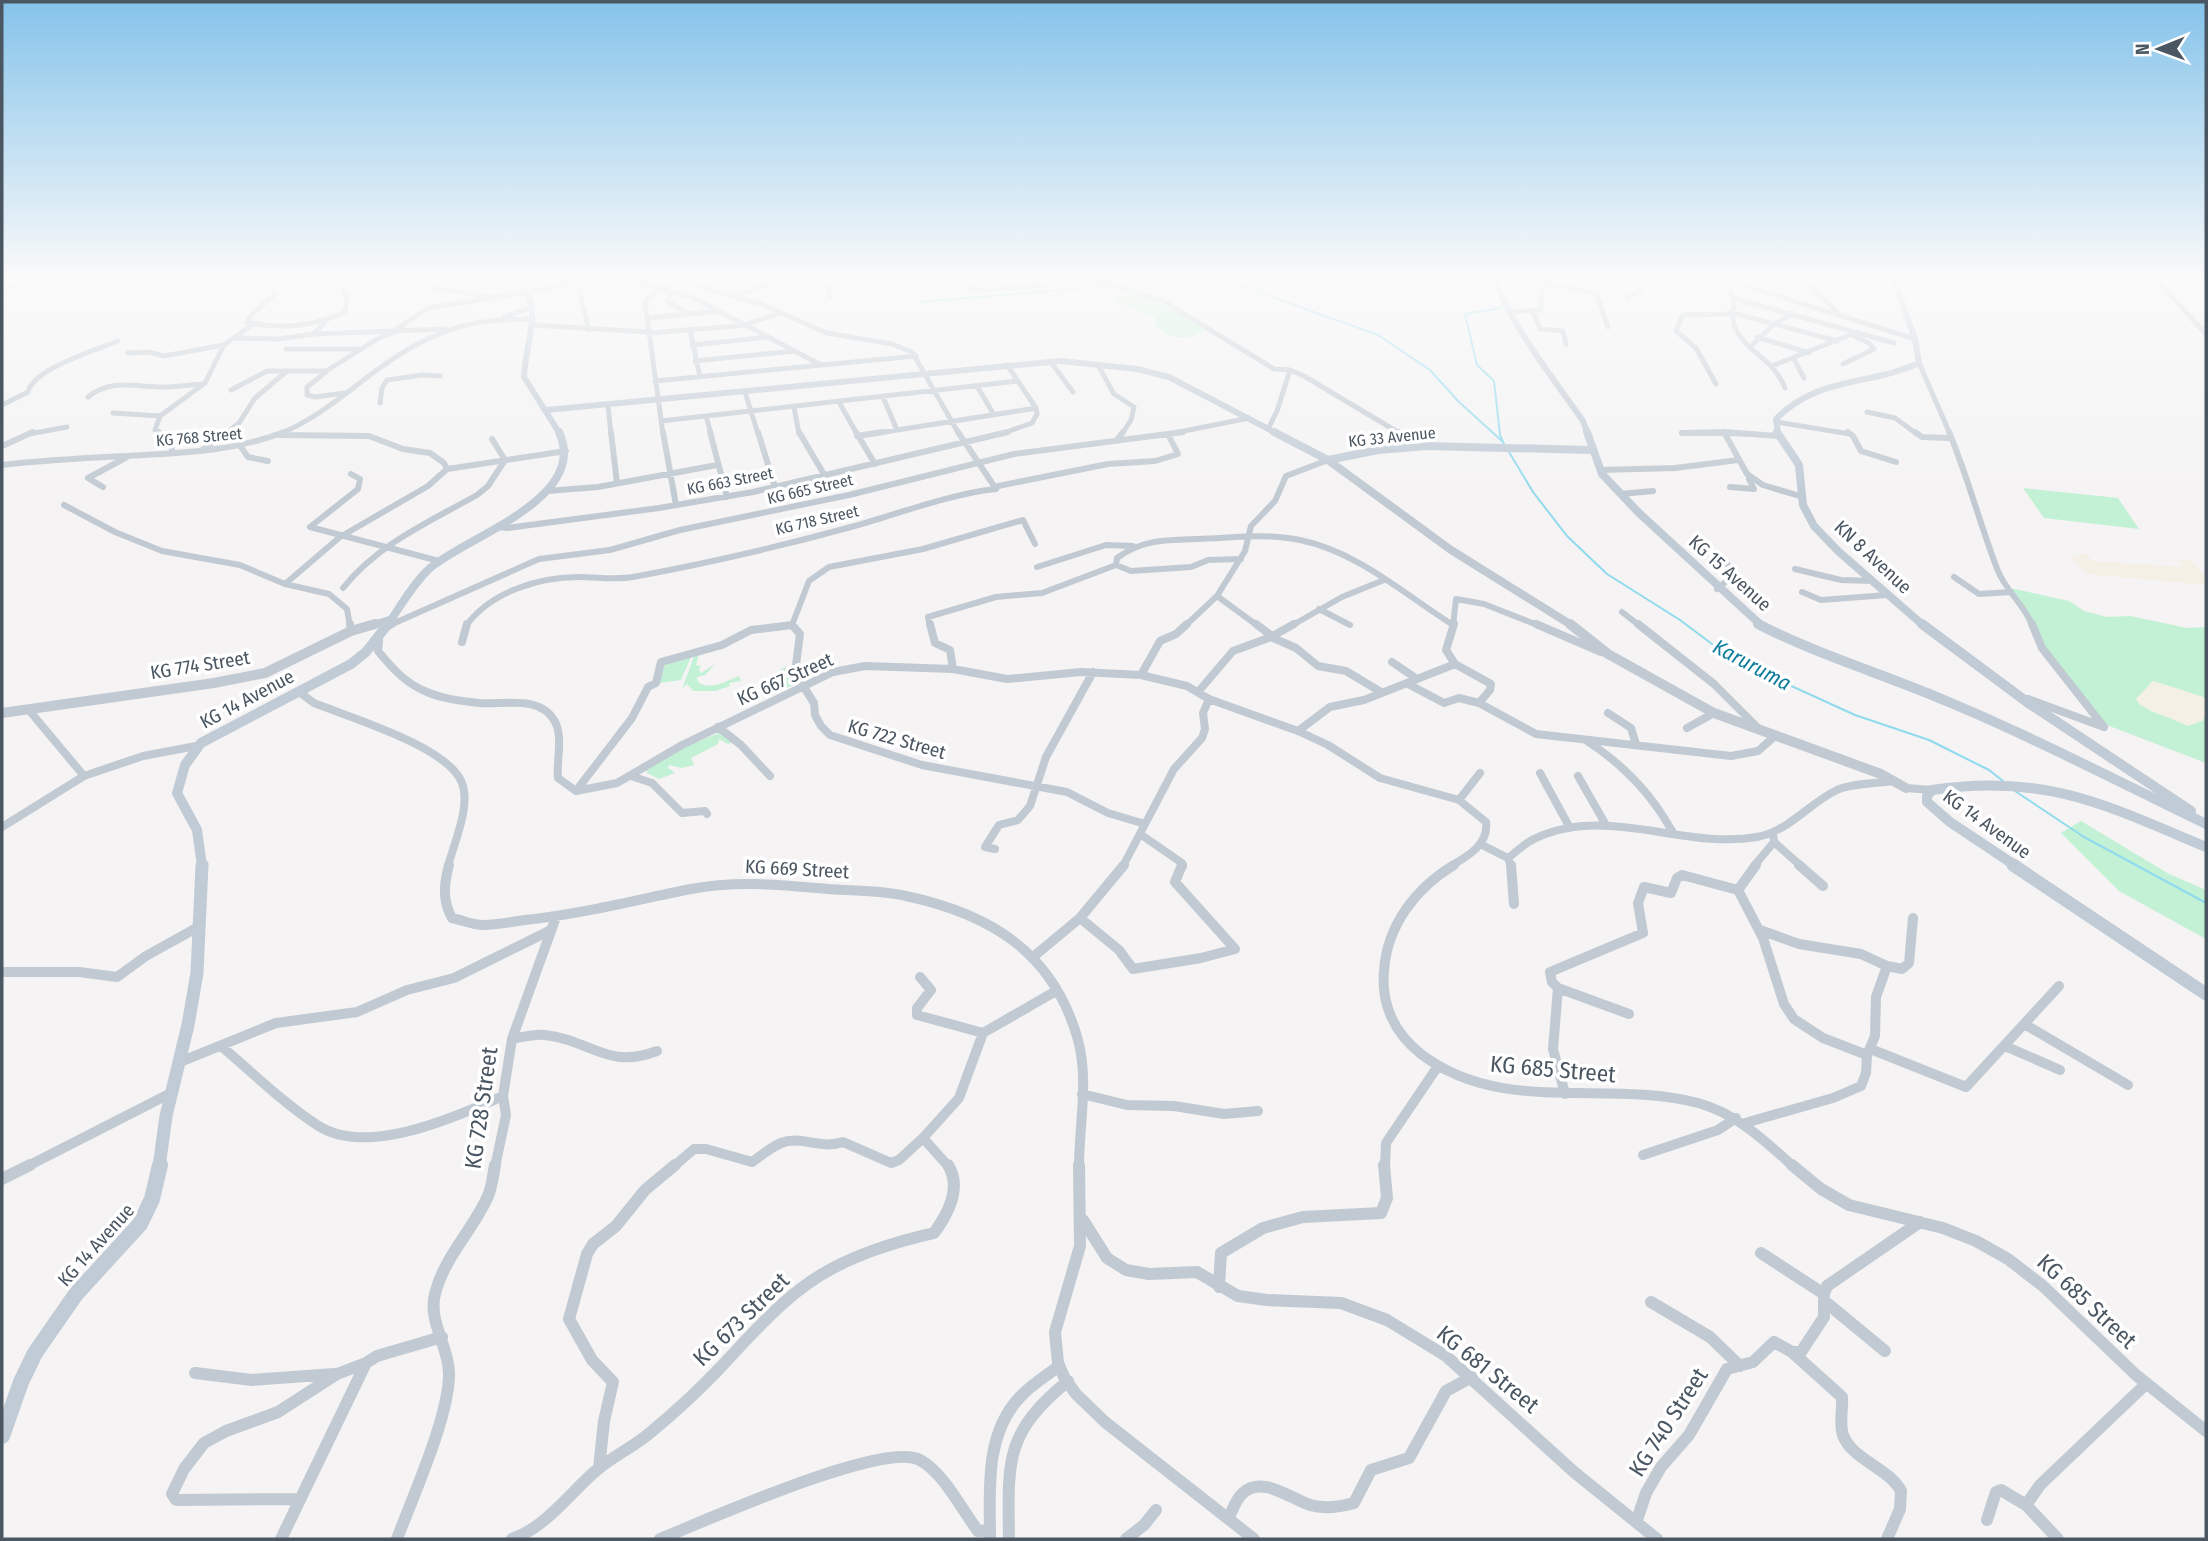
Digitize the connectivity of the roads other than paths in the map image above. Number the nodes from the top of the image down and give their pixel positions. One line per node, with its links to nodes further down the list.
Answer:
1 (95, 351): 56 (street)
2 (192, 351): 19 (street)
3 (221, 351): 42 (street)
4 (357, 351): 33 (street)
5 (406, 351): 34 (street, KG 768 Street)
6 (528, 351): 60 (main road)
7 (651, 351): 41 (street)
8 (693, 351): 23 (street)
9 (795, 351): 23 (street); 27 (street)
10 (907, 351): 21 (street)
11 (1244, 351): 32 (street)
12 (1537, 351): 87 (main road, KG 15 Avenue)
13 (1698, 351): 43 (street)
14 (1756, 351): 30 (street)
15 (1800, 351): 20 (street)
16 (1816, 351): 20 (street)
17 (1870, 351): 26 (street)
18 (1917, 351): 25 (main road)
19 (128, 353)
20 (1809, 354): 22 (street)
21 (915, 356): 27 (street); 35 (street)
22 (1794, 359): 30 (street); 38 (street)
23 (695, 361): 37 (street)
24 (1050, 361): 28 (main road, KG 33 Avenue); 29 (main road, KG 33 Avenue); 49 (street)
25 (1919, 363): 70 (main road); 80 (street)
26 (1843, 364)
27 (821, 365): 37 (street)
28 (1007, 365): 35 (main road, KG 33 Avenue); 40 (street)
29 (1098, 365): 67 (main road, KG 33 Avenue); 82 (street)
30 (1772, 366): 45 (street)
31 (288, 370): 33 (street); 46 (street); 88 (street)
32 (1290, 370): 72 (street); 86 (street)
33 (326, 371): 50 (street)
34 (376, 371): 39 (street); 50 (street, KG 768 Street)
35 (925, 373): 47 (street); 48 (main road, KG 33 Avenue)
36 (440, 376): 39 (street)
37 (700, 377): 41 (street)
38 (1804, 378)
39 (387, 380): 55 (street)
40 (1018, 381): 44 (street); 59 (street)
41 (655, 382): 53 (street)
42 (205, 383): 51 (street); 65 (street)
43 (1716, 384)
44 (977, 386): 47 (street); 64 (street)
45 (1785, 388)
46 (231, 390)
47 (934, 391): 52 (street); 69 (street)
48 (745, 392): 53 (main road, KG 33 Avenue); 61 (street)
49 (1073, 392)
50 (344, 393): 77 (street, KG 768 Street)
51 (89, 397)
52 (883, 397): 54 (street); 73 (street)
53 (659, 400): 57 (main road, KG 33 Avenue); 68 (street)
54 (839, 402): 58 (street); 78 (street)
55 (380, 403)
56 (2, 405)
57 (608, 405): 60 (main road, KG 33 Avenue); 107 (street)
58 (794, 407): 61 (street); 105 (street)
59 (1036, 408): 64 (street); 83 (street, KG 663 Street)
60 (546, 410): 89 (main road)
61 (751, 411): 66 (street); 109 (street)
62 (1867, 412): 80 (street)
63 (113, 413): 65 (street)
64 (993, 415): 69 (street)
65 (160, 416): 90 (street)
66 (706, 416): 68 (street); 100 (street)
67 (1249, 418): 72 (main road, KG 33 Avenue); 76 (street, KG 665 Street)
68 (661, 421): 103 (street)
69 (951, 421): 73 (street); 83 (street)
70 (1776, 422): 79 (main road, KN 8 Avenue); 96 (street)
71 (67, 427): 84 (street)
72 (1268, 429): 93 (main road, KG 33 Avenue)
73 (897, 430): 78 (street)
74 (1724, 432): 75 (street); 79 (street); 94 (street)
75 (1682, 433)
76 (1168, 434): 82 (street, KG 665 Street); 111 (street, KG 718 Street)
77 (279, 435): 85 (street, KG 768 Street); 101 (street)
78 (858, 436): 98 (street)
79 (1778, 436): 116 (main road, KN 8 Avenue)
80 (1949, 438): 138 (street)
81 (492, 439): 92 (street)
82 (1116, 441): 97 (street, KG 665 Street)
83 (964, 443): 97 (street); 98 (street, KG 663 Street)
84 (2, 446)
85 (242, 447): 88 (street, KG 768 Street); 95 (street)
86 (1404, 447): 87 (main road, KG 33 Avenue); 93 (main road, KG 33 Avenue)
87 (1593, 450): 102 (main road, KG 15 Avenue)
88 (201, 451): 90 (street, KG 768 Street)
89 (566, 451): 92 (street); 112 (main road, KG 14 Avenue)
90 (172, 453): 91 (street, KG 768 Street)
91 (131, 455): 99 (street, KG 768 Street); 108 (street)
92 (505, 460): 101 (street); 124 (street)
93 (1328, 460): 121 (street); 151 (street)
94 (1738, 460): 102 (street); 106 (street)
95 (268, 461)
96 (1896, 462)
97 (978, 463): 111 (street); 143 (street, KG 665 Street)
98 (874, 464): 105 (street, KG 663 Street)
99 (2, 465)
100 (717, 465): 103 (street); 115 (street)
101 (447, 469): 120 (street)
102 (1601, 470): 114 (main road, KG 15 Avenue)
103 (669, 472): 107 (street); 118 (street)
104 (351, 474): 120 (street)
105 (825, 475): 109 (street, KG 663 Street)
106 (1749, 479): 110 (street); 116 (street)
107 (617, 483): 112 (street)
108 (103, 486)
109 (775, 487): 115 (street, KG 663 Street)
110 (1730, 487)
111 (996, 489): 150 (street, KG 718 Street)
112 (547, 491): 119 (main road, KG 14 Avenue)
113 (1653, 491): 114 (street)
114 (1620, 494): 136 (main road, KG 15 Avenue)
115 (727, 497): 118 (street, KG 663 Street)
116 (1802, 497): 133 (main road, KN 8 Avenue)
117 (64, 505): 134 (street)
118 (676, 505): 119 (street, KG 663 Street)
119 (497, 527): 127 (main road, KG 14 Avenue)
120 (340, 537): 124 (street); 134 (street)
121 (1249, 538): 123 (street); 125 (street); 132 (street)
122 (1035, 544): 144 (street)
123 (1133, 545): 128 (street); 129 (street)
124 (385, 548): 127 (street); 135 (street)
125 (1241, 559): 128 (street); 140 (street)
126 (1724, 560): 136 (street)
127 (439, 561): 143 (main road, KG 14 Avenue)
128 (1116, 565): 154 (street)
129 (1037, 567)
130 (1795, 569): 133 (street)
131 (1954, 577): 138 (street)
132 (1384, 580): 141 (street); 146 (street)
133 (1872, 581): 139 (main road, KN 8 Avenue)
134 (285, 584): 147 (street)
135 (344, 588)
136 (1717, 589): 187 (main road, KG 15 Avenue)
137 (1802, 592): 139 (street)
138 (2011, 592): 163 (street)
139 (1887, 595): 163 (main road, KN 8 Avenue)
140 (1217, 596): 148 (street); 156 (street)
141 (1319, 609): 145 (street); 148 (street)
142 (1622, 612): 173 (street)
143 (391, 623): 147 (street, KG 774 Street); 149 (main road, KG 14 Avenue)
144 (792, 625): 159 (street, KG 722 Street); 188 (street)
145 (1350, 625)
146 (1453, 625): 151 (street); 153 (street)
147 (351, 631): 166 (street, KG 774 Street)
148 (1272, 636): 161 (street); 162 (street)
149 (379, 641): 160 (main road, KG 14 Avenue); 188 (street)
150 (462, 642)
151 (1608, 654): 169 (street)
152 (1392, 662): 157 (street)
153 (1455, 664): 157 (street); 165 (street)
154 (953, 669): 155 (street, KG 667 Street); 159 (street, KG 667 Street)
155 (1093, 672): 156 (street, KG 667 Street); 185 (street)
156 (1141, 675): 161 (street)
157 (1418, 679): 158 (street)
158 (1408, 684): 162 (street); 165 (street)
159 (802, 686): 170 (street, KG 667 Street); 185 (street, KG 722 Street)
160 (299, 692): 177 (main road, KG 14 Avenue); 208 (street, KG 669 Street)
161 (1198, 692): 164 (street)
162 (1381, 692): 172 (street)
163 (2015, 695): 187 (main road, KN 8 Avenue)
164 (1209, 699): 172 (street); 194 (street)
165 (1479, 703): 175 (street)
166 (28, 709): 167 (street, KG 774 Street); 180 (street)
167 (3, 711)
168 (1608, 713): 176 (street)
169 (1714, 713): 171 (street); 173 (street)
170 (718, 727): 181 (street); 184 (street, KG 667 Street)
171 (1687, 728)
172 (1298, 731): 191 (street)
173 (1761, 731): 174 (street)
174 (1774, 736): 176 (street); 183 (street)
175 (1585, 739): 176 (street); 198 (street)
176 (1636, 744)
177 (196, 746): 180 (street); 211 (main road, KG 14 Avenue)
178 (1480, 773): 191 (street)
179 (1540, 773): 197 (street)
180 (84, 776): 196 (street)
181 (770, 776)
182 (1578, 776): 195 (street)
183 (1893, 781): 186 (street); 200 (street)
184 (617, 783): 188 (street, KG 667 Street); 192 (street)
185 (1038, 785): 194 (street, KG 722 Street); 203 (street)
186 (1906, 788): 189 (street)
187 (2142, 789): 190 (main road, KG 15 Avenue)
188 (576, 791)
189 (1929, 796): 202 (main road, KG 14 Avenue); 221 (main road, KG 14 Avenue)
190 (2162, 798): 193 (main road); 193 (main road)
191 (1459, 800): 201 (street)
192 (707, 814)
193 (2206, 822)
194 (1145, 824): 199 (street)
195 (1606, 825): 197 (street); 198 (street)
196 (2, 827)
197 (1570, 828): 204 (street)
198 (1674, 833): 200 (street)
199 (1140, 834): 209 (street); 209 (street)
200 (1773, 837): 205 (street); 206 (street)
201 (1480, 844): 204 (street); 231 (street, KG 685 Street)
202 (2206, 847)
203 (988, 849)
204 (1508, 858): 207 (street)
205 (1822, 886)
206 (1738, 890): 213 (street); 219 (street)
207 (1514, 904)
208 (556, 916): 212 (street, KG 728 Street); 214 (street, KG 669 Street)
209 (1080, 918): 214 (street)
210 (1913, 918): 215 (street)
211 (203, 924): 216 (street); 230 (main road, KG 14 Avenue)
212 (551, 930): 225 (street, KG 728 Street); 226 (street)
213 (1760, 930): 215 (street); 229 (street)
214 (1033, 957): 220 (street, KG 669 Street)
215 (1887, 966): 229 (street)
216 (2, 972)
217 (920, 977): 224 (street)
218 (2059, 986): 223 (street)
219 (1558, 988): 222 (street); 236 (street)
220 (1056, 991): 224 (street); 235 (street, KG 669 Street)
221 (2206, 994)
222 (1629, 1014)
223 (2026, 1024): 227 (street); 233 (street)
224 (982, 1033): 240 (street)
225 (512, 1039): 228 (street); 237 (street, KG 728 Street)
226 (220, 1046): 230 (street); 237 (street)
227 (2005, 1046): 229 (street); 232 (street)
228 (657, 1051)
229 (1870, 1052): 239 (street)
230 (180, 1062): 234 (main road, KG 14 Avenue)
231 (1438, 1066): 236 (street, KG 685 Street); 246 (street)
232 (2060, 1070)
233 (2128, 1085)
234 (170, 1093): 242 (street); 261 (main road, KG 14 Avenue)
235 (1082, 1094): 238 (street); 243 (street, KG 669 Street)
236 (1565, 1094): 239 (street, KG 685 Street)
237 (503, 1096): 249 (street, KG 728 Street)
238 (1258, 1111)
239 (1741, 1121): 241 (street); 244 (street, KG 685 Street)
240 (923, 1138): 262 (street, KG 673 Street); 262 (street)
241 (1643, 1155)
242 (2, 1179)
243 (1083, 1220): 246 (street, KG 681 Street); 253 (street, KG 669 Street)
244 (1920, 1222): 247 (street); 259 (street, KG 685 Street)
245 (1761, 1253): 247 (street)
246 (1219, 1287): 257 (street, KG 681 Street)
247 (1826, 1299): 250 (street); 251 (street)
248 (1651, 1303): 254 (street)
249 (442, 1337): 252 (street); 271 (street, KG 728 Street)
250 (1885, 1350)
251 (1792, 1352): 254 (street, KG 740 Street); 278 (street)
252 (366, 1363): 256 (street); 263 (street)
253 (1059, 1366): 258 (street); 269 (street)
254 (1740, 1366): 267 (street, KG 740 Street)
255 (195, 1373): 256 (street)
256 (337, 1374): 263 (street)
257 (1472, 1377): 266 (street); 267 (street, KG 681 Street)
258 (1068, 1381): 266 (street); 274 (street)
259 (2146, 1384): 260 (street, KG 685 Street); 264 (street)
260 (2206, 1431)
261 (2, 1436)
262 (599, 1468): 272 (street, KG 673 Street)
263 (300, 1499): 270 (street)
264 (2026, 1505): 268 (street); 279 (street)
265 (1156, 1510): 275 (street)
266 (1229, 1517): 276 (street)
267 (1637, 1520): 277 (street, KG 681 Street)
268 (1987, 1520)
269 (990, 1534): 273 (street)
270 (281, 1539)
271 (397, 1539)
272 (512, 1539)
273 (660, 1539)
274 (1009, 1539)
275 (1126, 1539)
276 (1254, 1539)
277 (1657, 1539)
278 (1887, 1539)
279 (2058, 1539)

